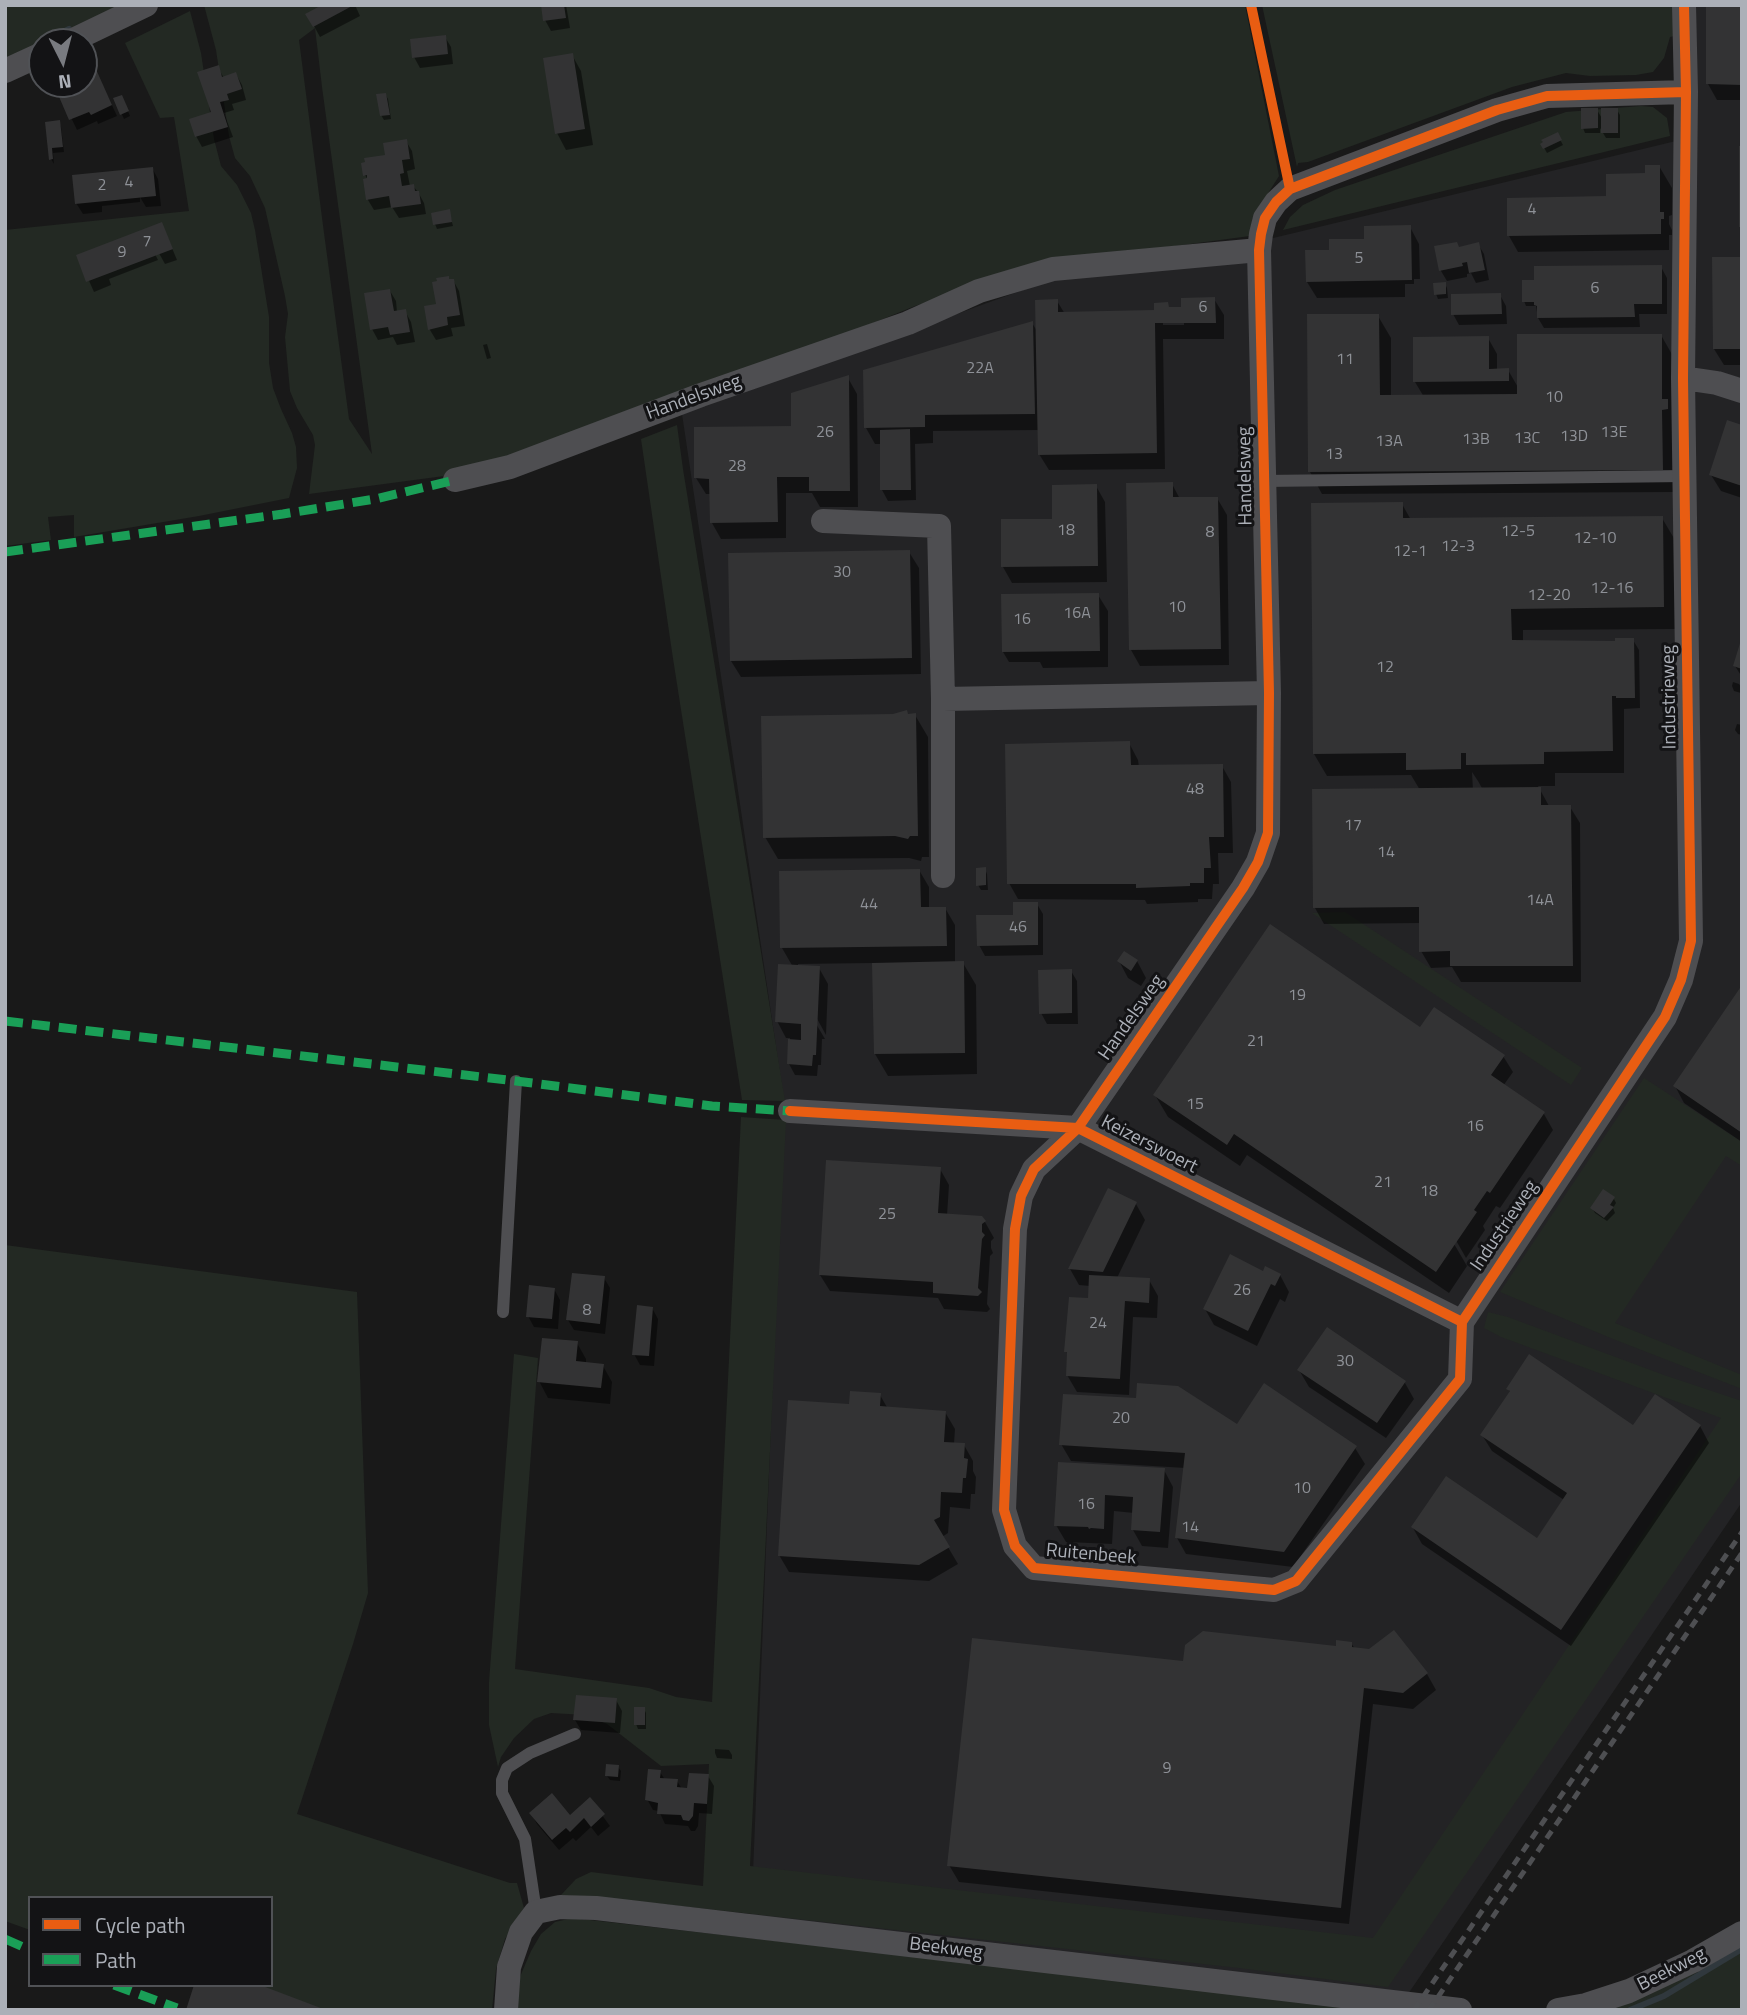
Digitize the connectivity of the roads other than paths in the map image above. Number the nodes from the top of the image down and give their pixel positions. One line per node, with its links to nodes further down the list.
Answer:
1 (146, 5): 3 (street)
2 (1684, 5): 6 (street, Industrieweg)
3 (98, 28)
4 (28, 60): 5 (street)
5 (5, 71)
6 (1686, 92): 7 (street, Handelsweg); 8 (street, Industrieweg)
7 (1259, 250): 11 (street, Handelsweg); 12 (street, Handelsweg)
8 (1683, 378): 9 (street); 10 (street, Industrieweg)
9 (1742, 391)
10 (1685, 476): 12 (lane); 21 (street, Industrieweg)
11 (455, 480)
12 (1263, 481): 14 (street, Handelsweg)
13 (823, 521): 15 (street)
14 (1269, 693): 15 (street); 19 (street, Handelsweg)
15 (943, 699): 16 (street)
16 (943, 876)
17 (516, 1081): 20 (lane)
18 (790, 1111): 19 (street, Keizerswoert)
19 (1078, 1128): 21 (street, Keizerswoert); 21 (street, Ruitenbeek)
20 (503, 1312)
21 (1462, 1322)
22 (575, 1734): 23 (lane)
23 (536, 1912): 25 (street); 26 (street, Beekweg)
24 (1742, 1933): 27 (street, Beekweg)
25 (506, 2010)
26 (1460, 2010)
27 (1558, 2010)

